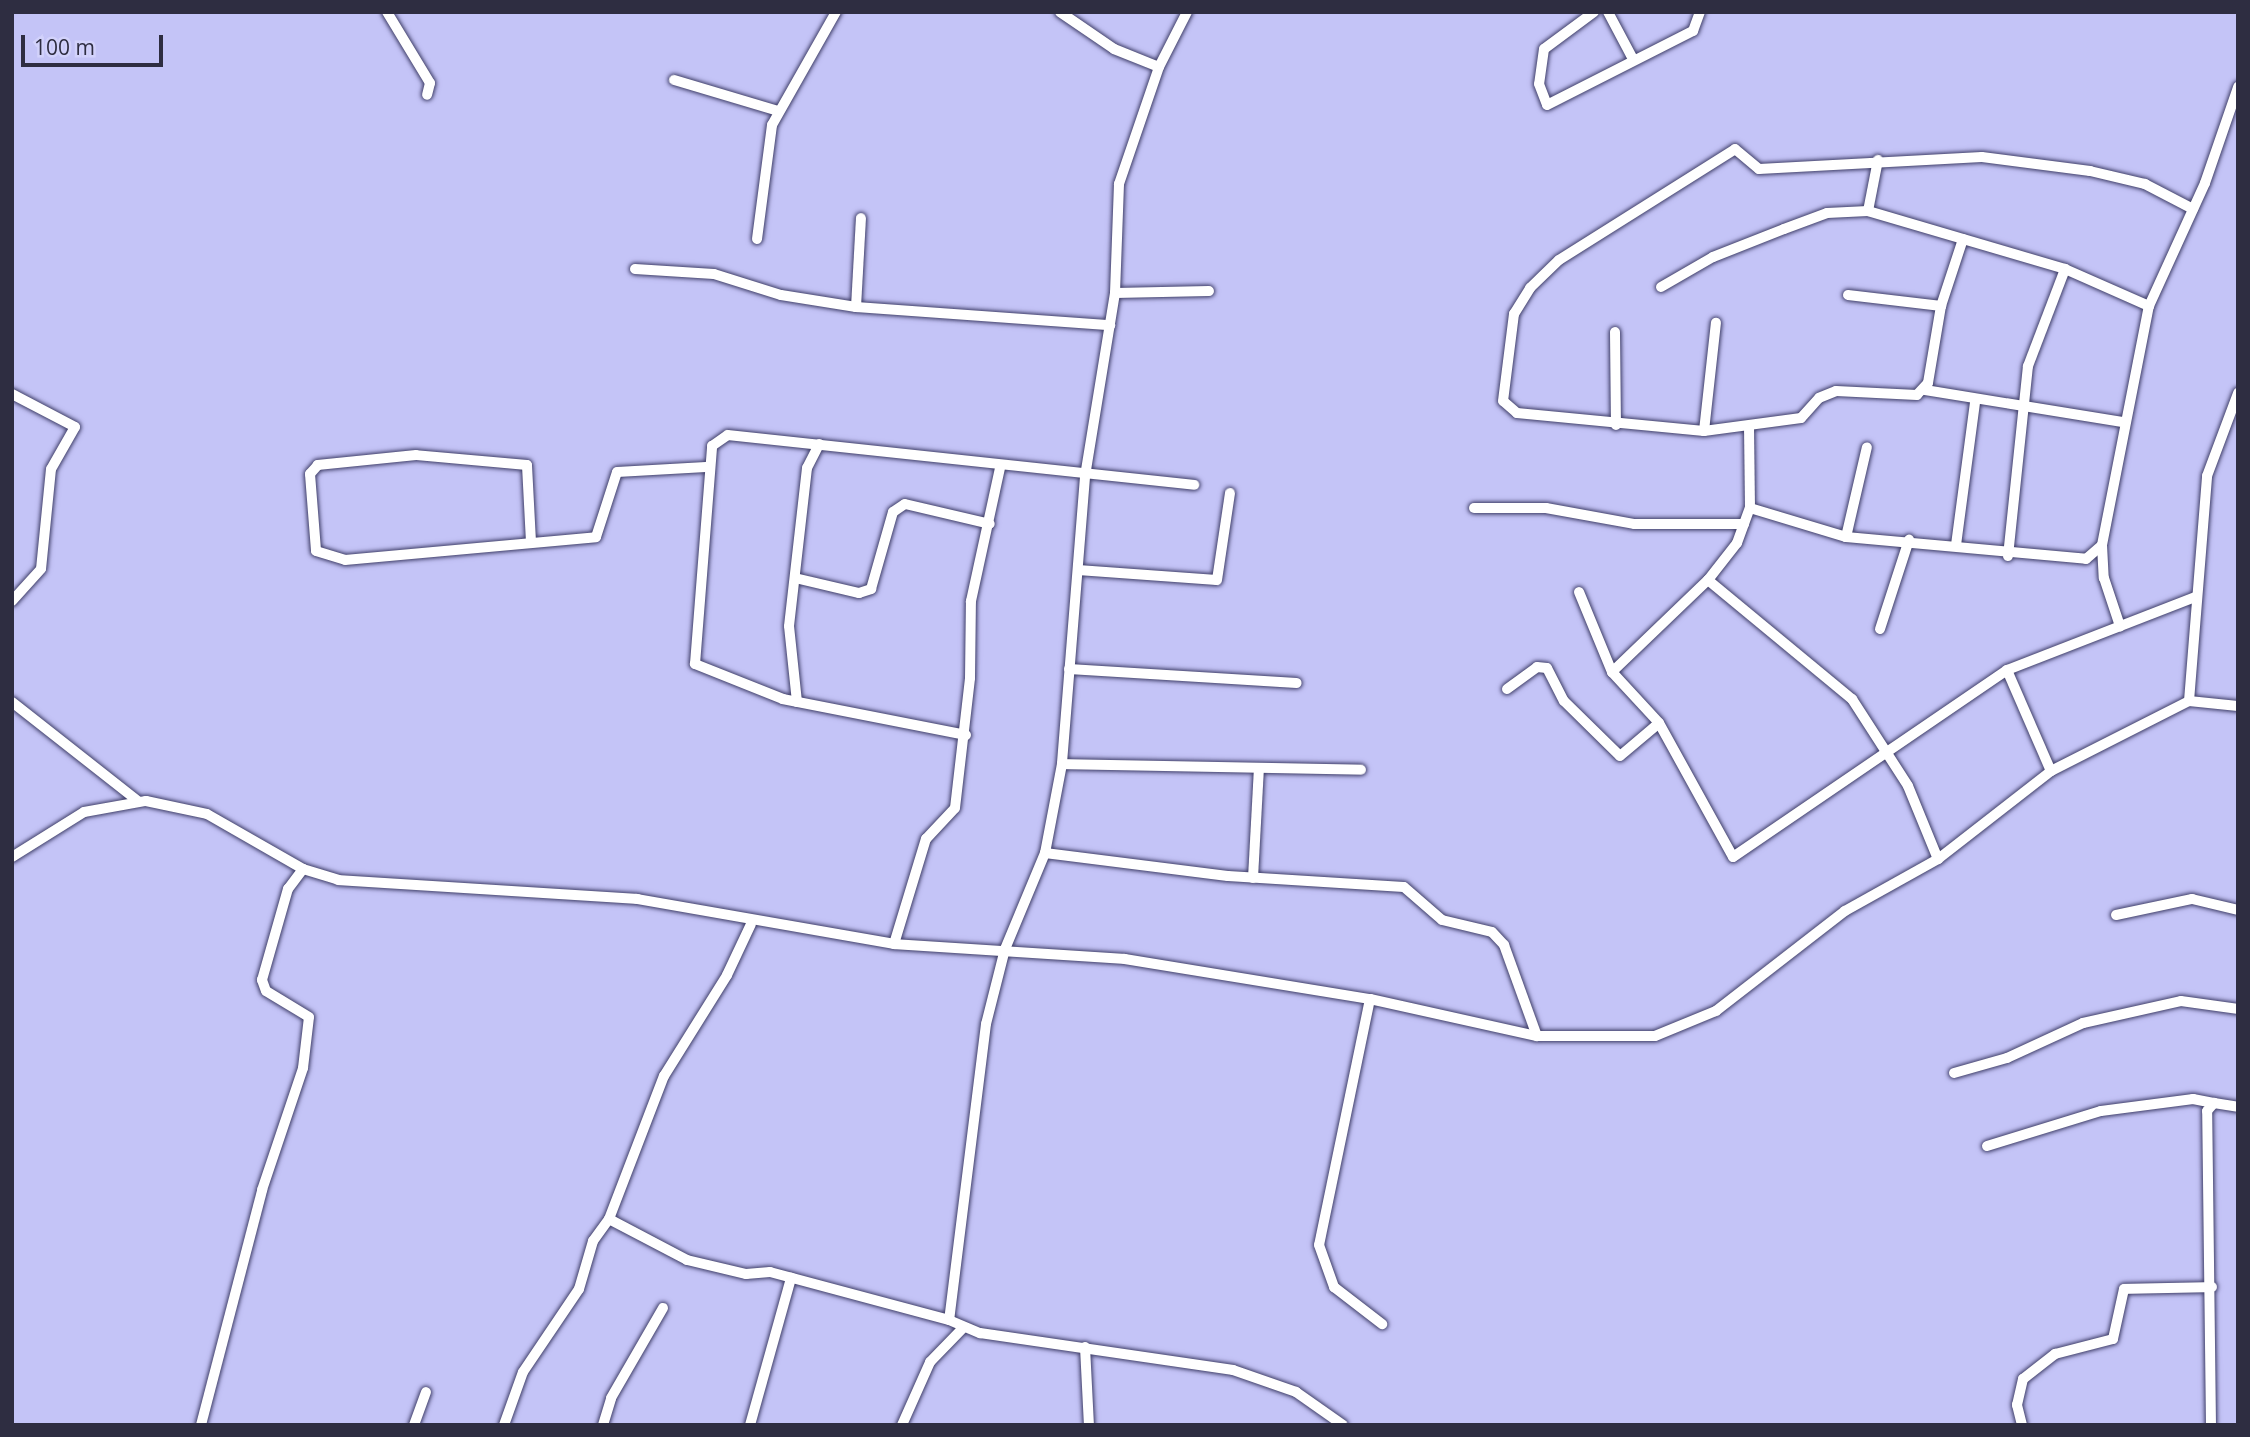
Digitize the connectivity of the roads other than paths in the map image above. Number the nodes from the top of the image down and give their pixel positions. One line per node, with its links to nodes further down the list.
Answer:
1 (387, 12): 12 (street)
2 (836, 12): 13 (street)
3 (1060, 12): 9 (street)
4 (1187, 12): 9 (street)
5 (1594, 12): 8 (street)
6 (1608, 12): 8 (street)
7 (1700, 12): 8 (street)
8 (1633, 59)
9 (1159, 66): 24 (street)
10 (674, 80): 13 (street)
11 (2238, 87): 15 (street)
12 (428, 95)
13 (778, 111): 18 (street)
14 (1878, 160): 15 (street); 16 (street); 38 (street)
15 (2193, 209): 27 (street)
16 (1868, 211): 19 (street); 22 (street)
17 (861, 218): 28 (street)
18 (757, 239)
19 (1963, 239): 21 (street); 26 (street)
20 (635, 268): 28 (street)
21 (2065, 269): 27 (street); 36 (street)
22 (1661, 287)
23 (1209, 291): 24 (street)
24 (1115, 293): 30 (street)
25 (1848, 295): 26 (street)
26 (1941, 306): 32 (street)
27 (2149, 306): 37 (street)
28 (856, 307): 30 (street)
29 (1716, 323): 40 (street)
30 (1111, 325): 45 (street)
31 (1615, 332): 38 (street)
32 (1925, 390): 35 (street); 39 (street)
33 (2238, 393): 62 (street)
34 (12, 394): 63 (street)
35 (1975, 402): 36 (street); 55 (street)
36 (2028, 405): 37 (street); 57 (street)
37 (2122, 422): 56 (street)
38 (1616, 425): 40 (street)
39 (1749, 428): 40 (street); 49 (street)
40 (1704, 431)
41 (819, 444): 43 (street); 44 (street); 59 (street)
42 (1867, 447): 52 (street)
43 (706, 467): 54 (street); 73 (street)
44 (1000, 468): 45 (street); 50 (street)
45 (1085, 477): 46 (street); 58 (street)
46 (1194, 485)
47 (1230, 493): 58 (street)
48 (1474, 508): 51 (street)
49 (1750, 508): 51 (street); 52 (street)
50 (990, 524): 59 (street); 76 (street)
51 (1744, 524): 60 (street)
52 (1846, 537): 53 (street)
53 (1909, 540): 55 (street); 65 (street)
54 (531, 542): 54 (street)
55 (1956, 544): 57 (street)
56 (2102, 545): 57 (street); 64 (street)
57 (2008, 556)
58 (1079, 570): 66 (street)
59 (794, 578): 73 (street)
60 (1708, 580): 68 (street); 77 (street)
61 (1579, 592): 68 (street)
62 (2195, 597): 64 (street); 71 (street)
63 (12, 601)
64 (2120, 626): 67 (street)
65 (1880, 629)
66 (1069, 669): 69 (street); 78 (street)
67 (2007, 670): 77 (street); 81 (street)
68 (1612, 672): 75 (street)
69 (1297, 683)
70 (1507, 689): 75 (street)
71 (2189, 701): 74 (street); 81 (street)
72 (12, 702): 82 (street)
73 (797, 702): 76 (street)
74 (2238, 706)
75 (1659, 723): 77 (street)
76 (965, 734): 91 (street)
77 (1886, 749): 85 (street)
78 (1062, 764): 79 (street); 83 (street)
79 (1259, 768): 80 (street); 87 (street)
80 (1361, 770)
81 (2051, 771): 85 (street)
82 (138, 801): 84 (street); 86 (street)
83 (1045, 853): 87 (street); 92 (street)
84 (12, 857)
85 (1938, 859): 95 (street)
86 (303, 869): 90 (street); 109 (street)
87 (1253, 878): 95 (street)
88 (2238, 910): 89 (street)
89 (2116, 915)
90 (751, 924): 91 (street); 100 (street)
91 (894, 944): 92 (street)
92 (1005, 949): 93 (street); 104 (street)
93 (1370, 999): 95 (street); 105 (street)
94 (2238, 1009): 96 (street)
95 (1537, 1036)
96 (1954, 1073)
97 (2214, 1102): 98 (street); 99 (street); 102 (street)
98 (2238, 1107)
99 (1987, 1146)
100 (609, 1219): 101 (street); 111 (street)
101 (792, 1278): 104 (street); 113 (street)
102 (2212, 1287): 117 (street); 118 (street)
103 (663, 1308): 112 (street)
104 (949, 1320): 106 (street)
105 (1382, 1324)
106 (962, 1329): 107 (street); 114 (street)
107 (1085, 1347): 115 (street); 116 (street)
108 (426, 1392): 110 (street)
109 (201, 1425)
110 (414, 1425)
111 (503, 1425)
112 (603, 1425)
113 (750, 1425)
114 (902, 1425)
115 (1089, 1425)
116 (1343, 1425)
117 (2022, 1425)
118 (2211, 1425)

